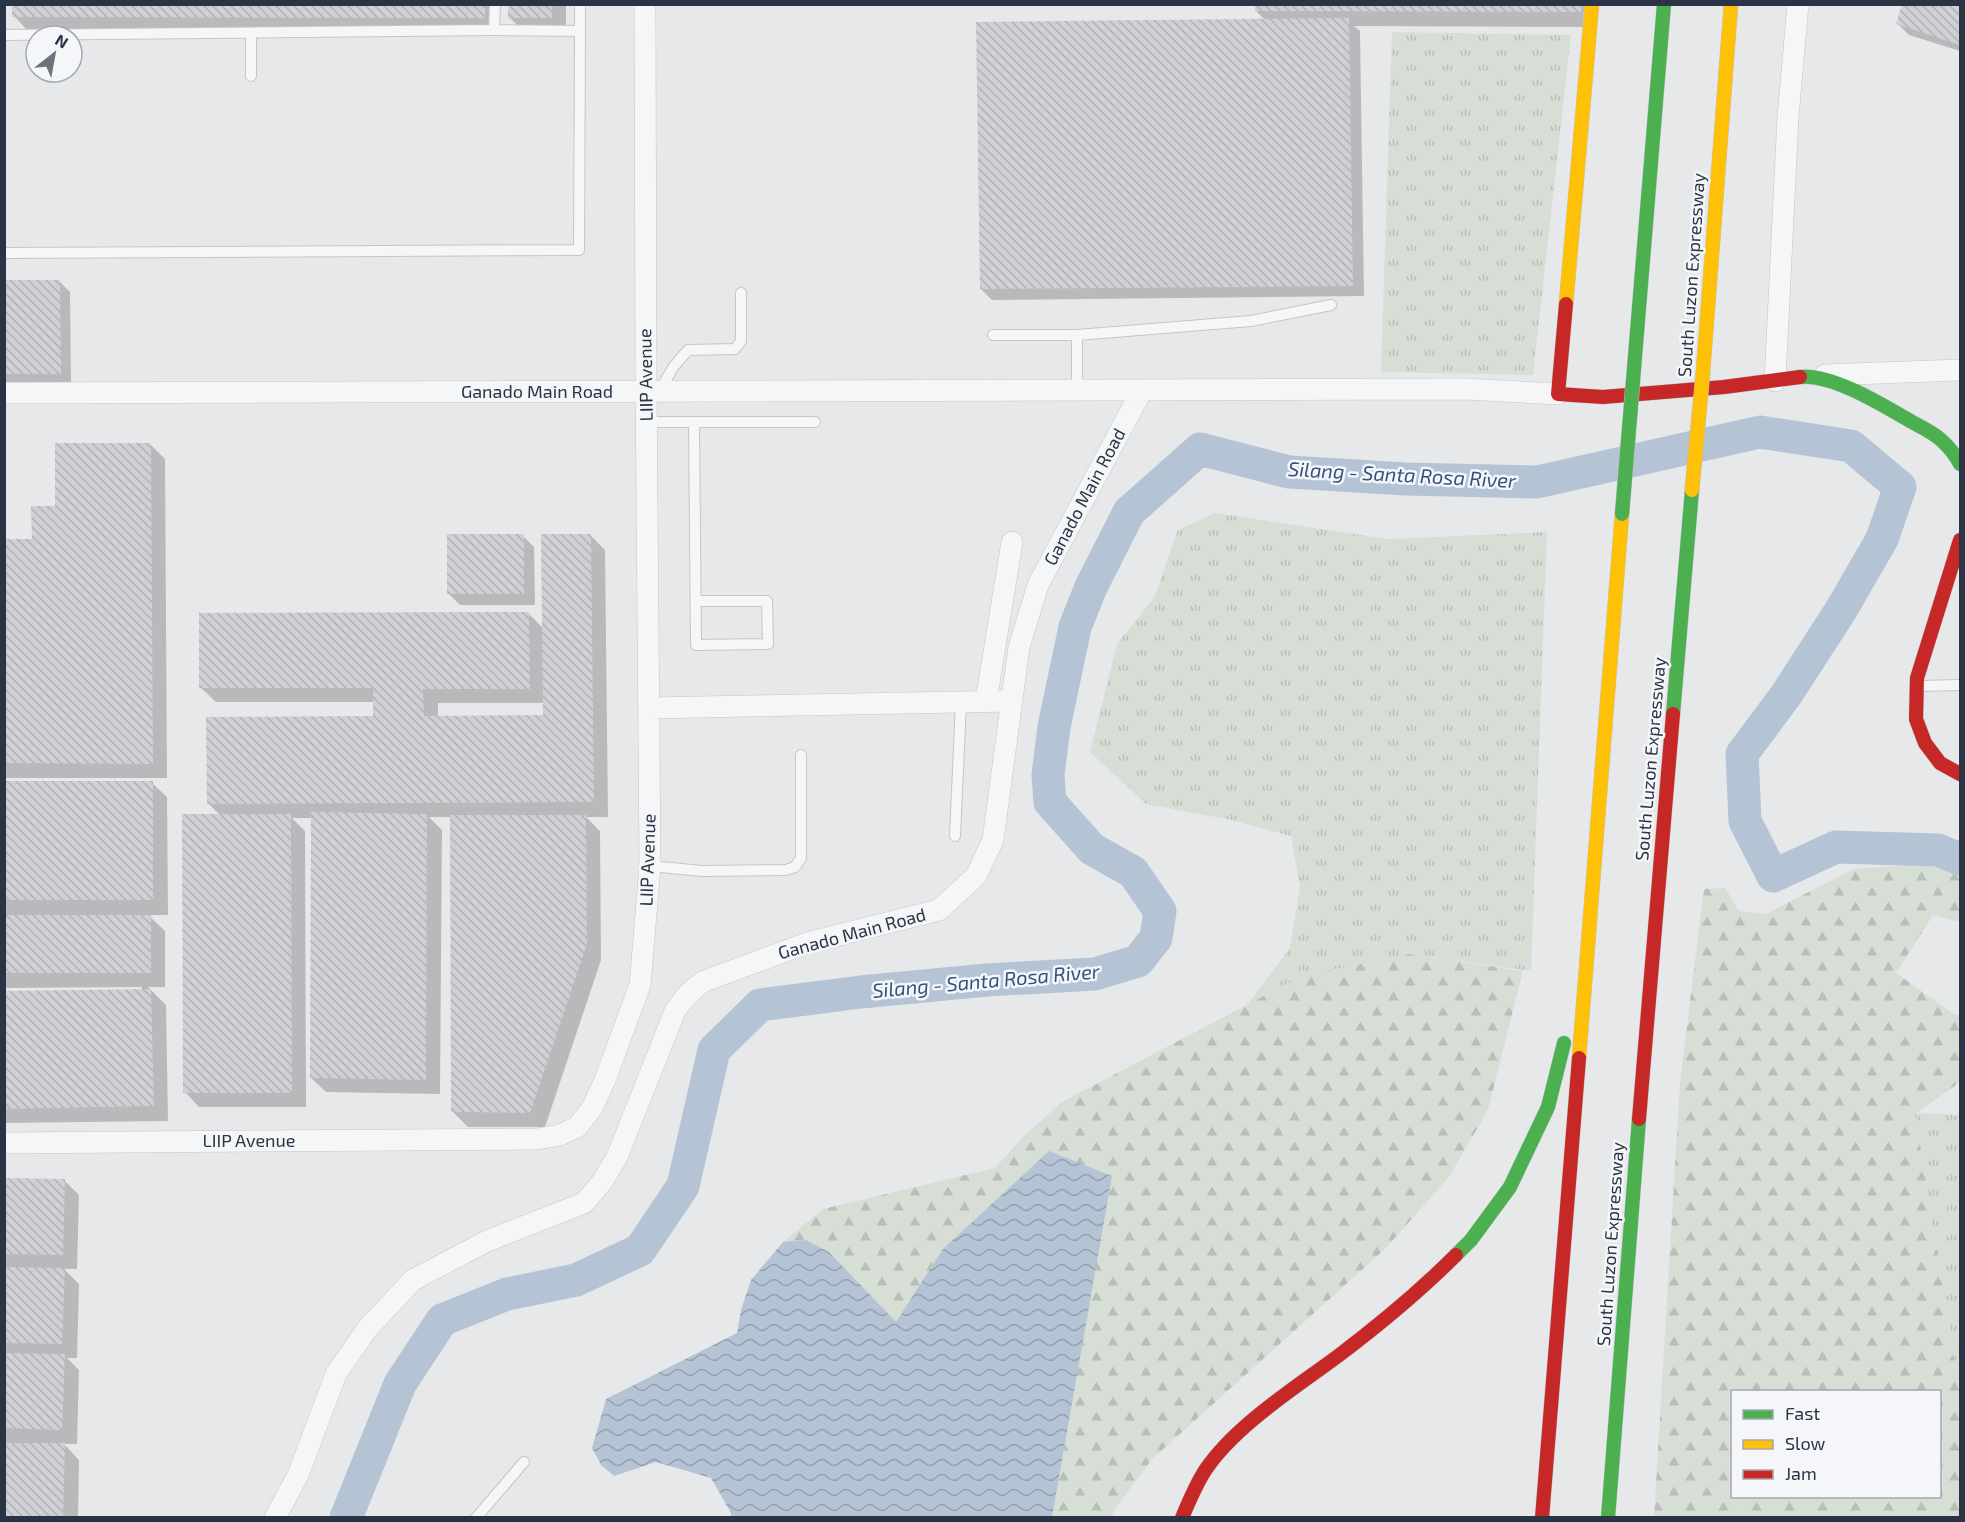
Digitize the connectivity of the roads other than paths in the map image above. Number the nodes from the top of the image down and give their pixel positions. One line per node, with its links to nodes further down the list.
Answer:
1 (495, 4): 8 (lane)
2 (580, 4): 9 (lane)
3 (645, 4): 23 (street, LIIP Avenue)
4 (1592, 4): 25 (main road)
5 (1664, 4): 43 (main road, bridge)
6 (1731, 4): 50 (main road, South Luzon Expressway, bridge)
7 (1798, 4): 20 (street)
8 (494, 30): 9 (lane); 10 (lane)
9 (580, 31): 13 (lane)
10 (251, 33): 11 (lane); 12 (lane)
11 (4, 35)
12 (250, 76)
13 (4, 254)
14 (741, 293): 23 (lane)
15 (1331, 304): 17 (lane)
16 (993, 335): 17 (lane)
17 (1077, 335): 21 (lane)
18 (1960, 370): 19 (street)
19 (1809, 376): 20 (main road); 29 (main road)
20 (1775, 381): 25 (main road)
21 (1077, 390): 22 (street, Ganado Main Road); 23 (street, Ganado Main Road)
22 (1142, 390): 25 (street, Ganado Main Road); 36 (street, Ganado Main Road)
23 (653, 392): 24 (street, Ganado Main Road); 26 (street, LIIP Avenue)
24 (4, 393)
25 (1558, 394)
26 (646, 422): 28 (lane); 38 (street, LIIP Avenue)
27 (815, 422): 28 (lane)
28 (694, 423): 32 (lane)
29 (1960, 464)
30 (1960, 540): 34 (main road)
31 (1012, 542): 35 (street)
32 (696, 601): 32 (lane)
33 (1960, 685): 34 (lane)
34 (1917, 686): 40 (main road)
35 (986, 701): 36 (street); 37 (street)
36 (1012, 701): 46 (street, Ganado Main Road)
37 (961, 702): 38 (street); 41 (lane)
38 (649, 708): 42 (street, LIIP Avenue)
39 (801, 755): 42 (lane)
40 (1960, 774)
41 (955, 836)
42 (650, 866): 44 (street, LIIP Avenue)
43 (1586, 964): 48 (main road); 49 (main road)
44 (4, 1143)
45 (524, 1462): 47 (lane)
46 (275, 1518)
47 (476, 1518)
48 (1182, 1518)
49 (1542, 1518)
50 (1608, 1518)

